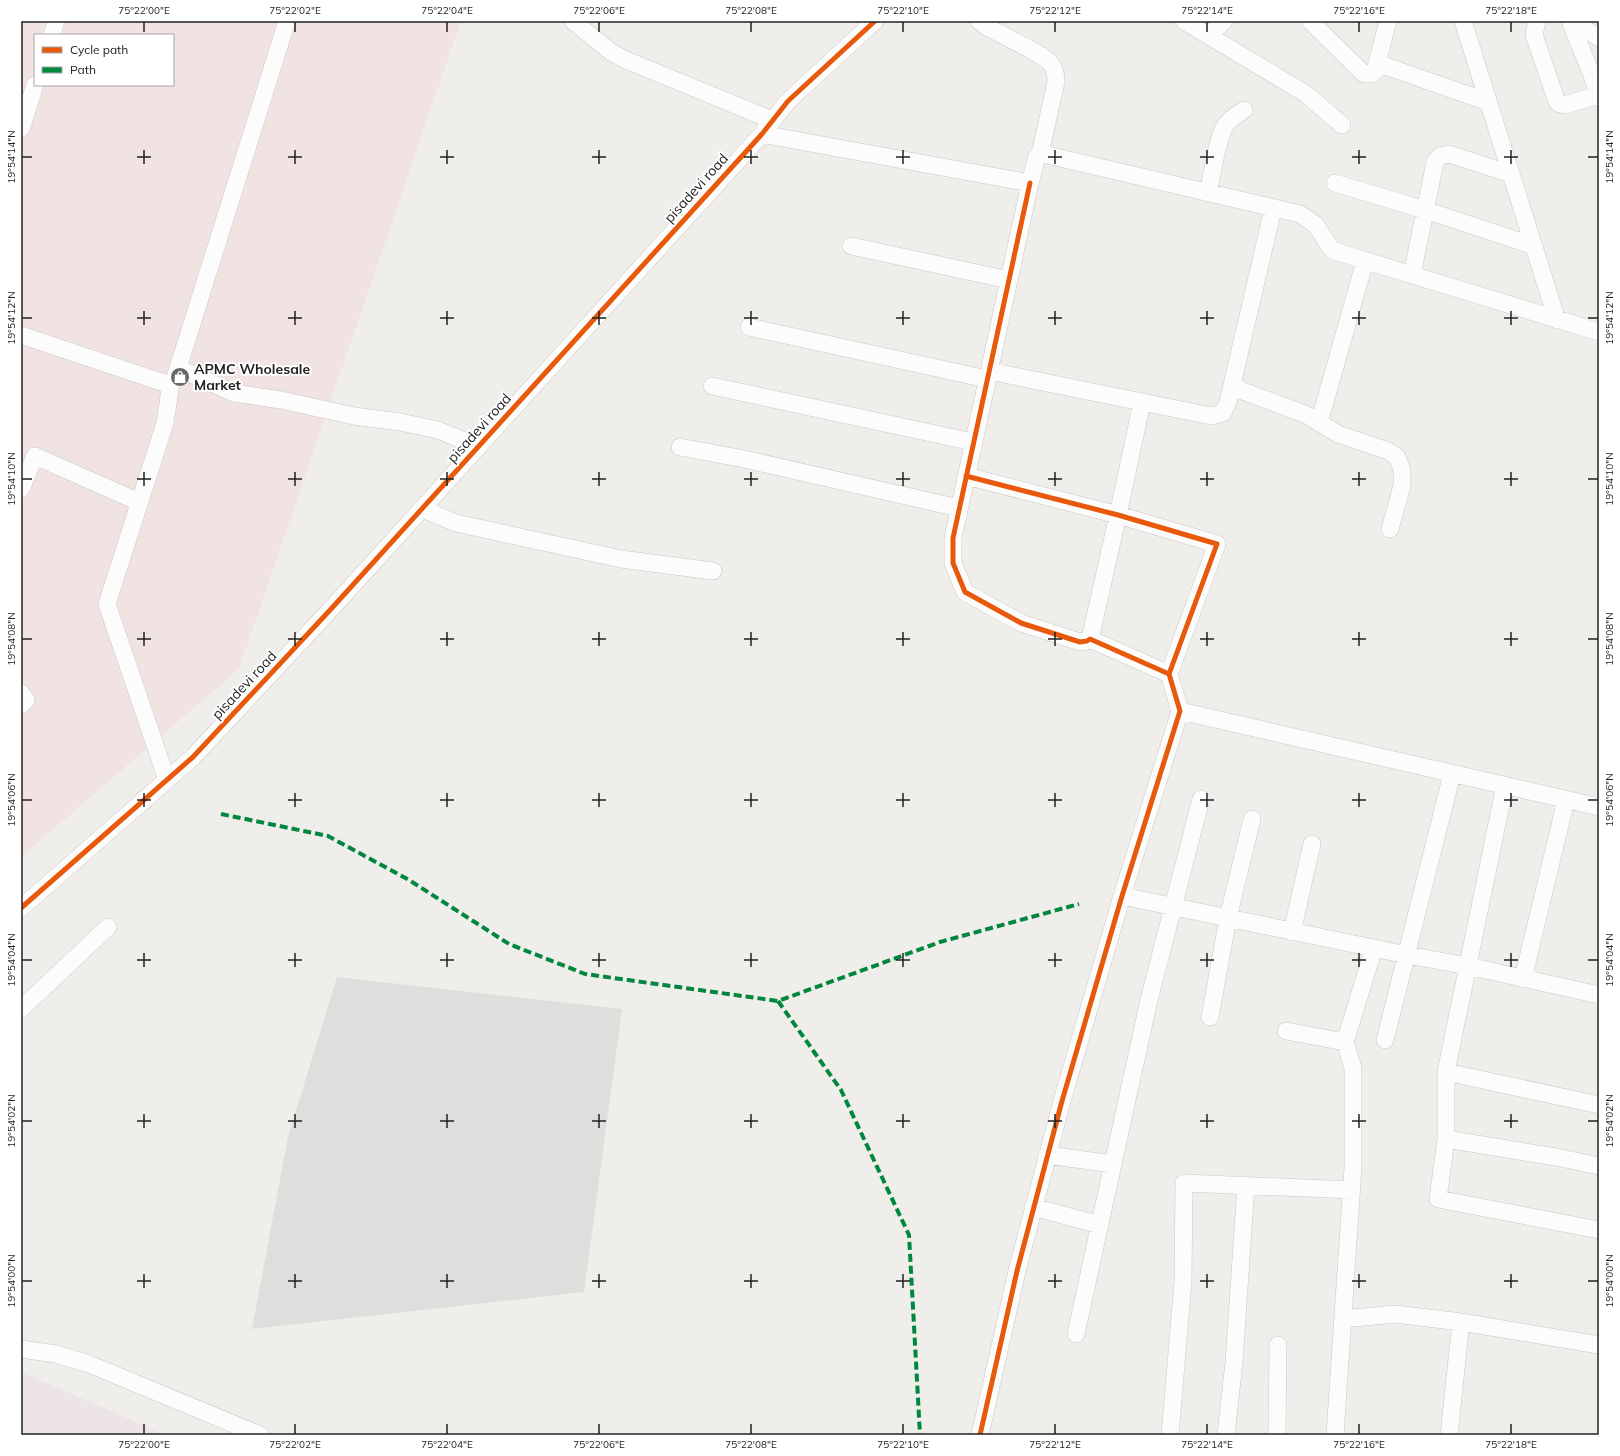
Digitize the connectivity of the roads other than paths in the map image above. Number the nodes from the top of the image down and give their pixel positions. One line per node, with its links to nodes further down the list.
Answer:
1 (56, 21): 14 (street)
2 (287, 21): 43 (street)
3 (573, 21): 22 (street)
4 (875, 21): 22 (street, pisadevi road)
5 (979, 21): 26 (street)
6 (1184, 21): 15 (street)
7 (1224, 21): 15 (street)
8 (1310, 21): 17 (street)
9 (1388, 21): 17 (street)
10 (1463, 21): 20 (street)
11 (1537, 21): 19 (street)
12 (1570, 21): 19 (street)
13 (1574, 21): 16 (street)
14 (52, 34)
15 (1208, 35): 23 (street)
16 (1599, 38)
17 (1377, 63): 20 (street)
18 (35, 86): 24 (street)
19 (1598, 96)
20 (1488, 102): 27 (street)
21 (1244, 110): 30 (street)
22 (772, 120): 25 (street, pisadevi road)
23 (1342, 125)
24 (21, 129)
25 (762, 134): 28 (street); 49 (street, pisadevi road)
26 (1040, 154): 28 (street); 30 (street)
27 (1511, 174): 32 (street); 34 (street)
28 (1030, 183): 37 (street)
29 (1335, 183): 32 (street)
30 (1208, 194): 31 (street)
31 (1273, 209): 35 (street); 45 (street)
32 (1425, 210): 34 (street); 36 (street)
33 (851, 246): 37 (street)
34 (1534, 246): 38 (street)
35 (1365, 261): 36 (street); 47 (street)
36 (1412, 275): 38 (street)
37 (1009, 280): 42 (street)
38 (1557, 320): 40 (street)
39 (749, 327): 42 (street)
40 (1599, 332)
41 (21, 334): 43 (street)
42 (988, 375): 46 (street); 48 (street)
43 (174, 376): 49 (street); 53 (street)
44 (712, 386): 48 (street)
45 (1232, 387): 46 (street); 47 (street)
46 (1142, 402): 56 (street)
47 (1319, 423): 57 (street)
48 (973, 442): 51 (street)
49 (478, 447): 55 (street, pisadevi road)
50 (680, 447): 54 (street)
51 (966, 476): 54 (street); 56 (street)
52 (21, 489): 53 (street)
53 (139, 502): 65 (street)
54 (960, 508): 59 (street)
55 (422, 509): 58 (street); 65 (street, pisadevi road)
56 (1118, 516): 59 (street); 60 (street)
57 (1390, 529)
58 (713, 571)
59 (1090, 639): 60 (street)
60 (1169, 674): 63 (street)
61 (21, 693): 62 (street)
62 (21, 705)
63 (1180, 711): 64 (street); 72 (street)
64 (1452, 774): 66 (street); 79 (street)
65 (167, 780): 74 (street, pisadevi road)
66 (1505, 786): 68 (street); 80 (street)
67 (1201, 799): 73 (street)
68 (1566, 800): 69 (street); 81 (street)
69 (1599, 807)
70 (1252, 819): 75 (street)
71 (1312, 844): 77 (street)
72 (1122, 896): 73 (street); 91 (street)
73 (1173, 907): 75 (street); 92 (street)
74 (21, 908)
75 (1228, 918): 77 (street); 84 (street)
76 (108, 927): 83 (street)
77 (1292, 932): 78 (street)
78 (1374, 948): 79 (street); 87 (street)
79 (1407, 955): 80 (street); 86 (street)
80 (1468, 966): 81 (street); 88 (street)
81 (1523, 979): 82 (street)
82 (1599, 995)
83 (21, 1009)
84 (1210, 1017)
85 (1286, 1031): 87 (street)
86 (1385, 1040)
87 (1346, 1042): 95 (street)
88 (1446, 1072): 89 (street); 90 (street)
89 (1599, 1105)
90 (1446, 1139): 93 (street); 98 (street)
91 (1048, 1155): 92 (street); 96 (street)
92 (1113, 1164): 97 (street)
93 (1599, 1166)
94 (1246, 1186): 95 (street); 107 (street); 108 (street)
95 (1352, 1190): 99 (street)
96 (1033, 1208): 97 (street); 106 (street)
97 (1100, 1225): 101 (street)
98 (1599, 1230)
99 (1343, 1319): 100 (street); 110 (street)
100 (1461, 1322): 103 (street); 111 (street)
101 (1076, 1334)
102 (1278, 1345): 109 (street)
103 (1599, 1345)
104 (21, 1349): 105 (street)
105 (260, 1435)
106 (980, 1435)
107 (1170, 1435)
108 (1226, 1435)
109 (1277, 1435)
110 (1335, 1435)
111 (1449, 1435)

